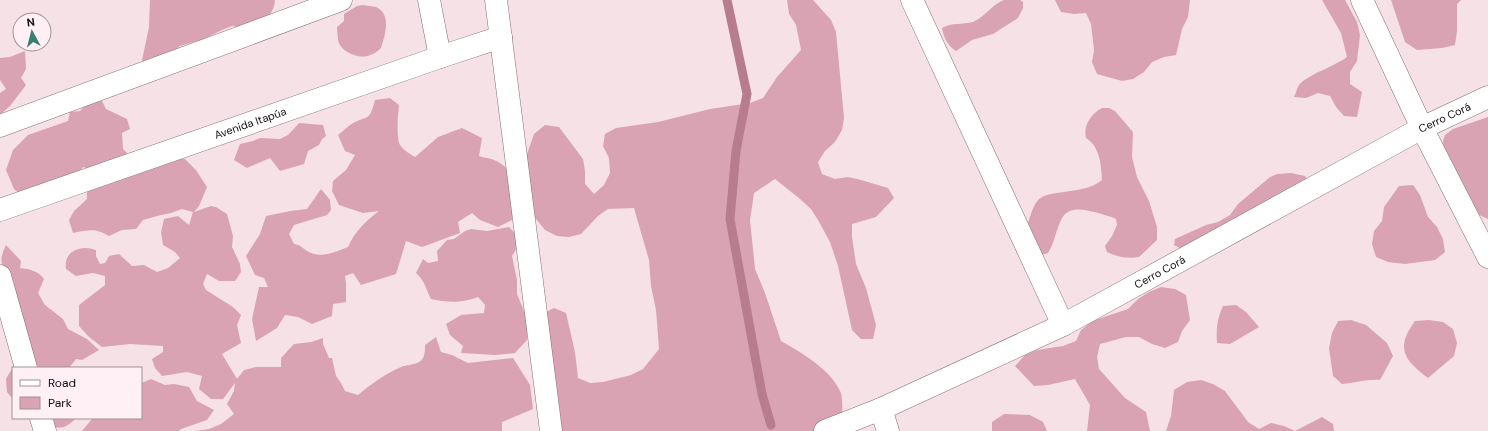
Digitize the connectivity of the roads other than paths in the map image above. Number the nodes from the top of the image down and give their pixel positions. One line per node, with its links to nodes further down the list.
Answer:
1 (341, 0): 9 (street)
2 (429, 0): 7 (street)
3 (496, 0): 6 (street)
4 (912, 0): 14 (street)
5 (1362, 0): 10 (street)
6 (502, 37): 7 (street, Avenida Itapúa); 19 (street)
7 (440, 57): 11 (street, Avenida Itapúa)
8 (1488, 97): 10 (street, Cerro Corá)
9 (0, 126)
10 (1422, 128): 12 (street); 14 (street, Cerro Corá)
11 (0, 210)
12 (1488, 257)
13 (0, 276): 15 (street)
14 (1063, 325): 16 (street, Cerro Corá)
15 (26, 367)
16 (881, 410): 20 (street, Cerro Corá); 21 (street)
17 (41, 419): 18 (street)
18 (45, 431)
19 (551, 431)
20 (825, 431)
21 (888, 431)

